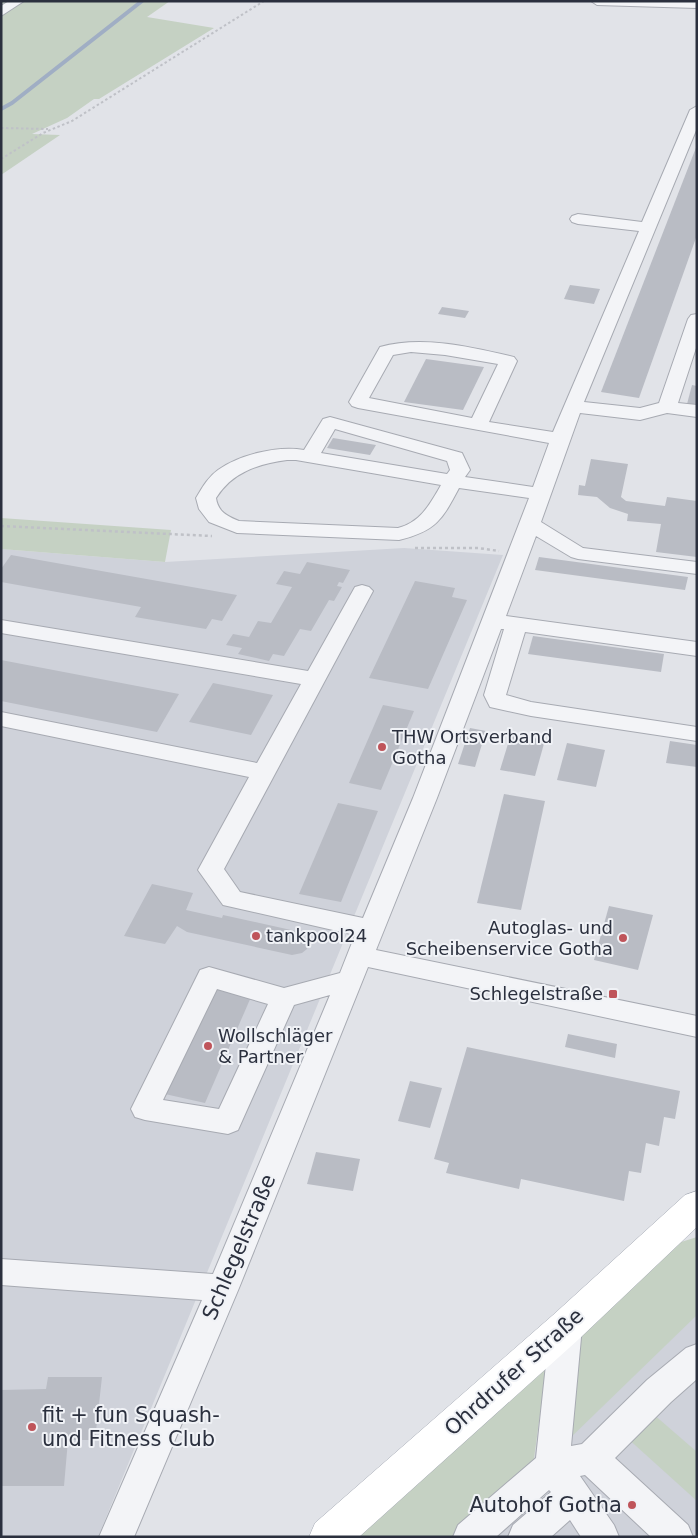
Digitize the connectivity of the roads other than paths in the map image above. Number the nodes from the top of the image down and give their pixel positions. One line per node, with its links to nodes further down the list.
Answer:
1 (18, 1): 5 (street)
2 (597, 1): 3 (street)
3 (660, 2): 4 (street)
4 (697, 4)
5 (1, 12)
6 (697, 110): 8 (street, Schlegelstraße)
7 (578, 219): 8 (street)
8 (649, 228): 11 (street, Schlegelstraße)
9 (697, 319): 10 (street)
10 (690, 365): 12 (street)
11 (575, 407): 12 (street); 15 (street, Schlegelstraße)
12 (667, 407): 13 (street)
13 (697, 411)
14 (478, 426): 14 (street); 15 (street)
15 (560, 439): 18 (street, Schlegelstraße)
16 (309, 456): 17 (street); 17 (street); 17 (street)
17 (452, 481): 18 (street)
18 (540, 494): 19 (street, Schlegelstraße)
19 (530, 524): 20 (lane); 22 (street, Schlegelstraße)
20 (697, 568)
21 (362, 591): 26 (street)
22 (493, 621): 23 (street); 30 (street, Schlegelstraße)
23 (516, 624): 25 (street); 28 (street)
24 (1, 626): 26 (street)
25 (697, 649)
26 (315, 678): 29 (street)
27 (1, 719): 29 (street)
28 (697, 734)
29 (264, 772): 30 (street)
30 (371, 929): 31 (street, Schlegelstraße)
31 (355, 968): 32 (street); 33 (street); 36 (street, Schlegelstraße)
32 (284, 998): 32 (street)
33 (697, 1027)
34 (697, 1205): 37 (main road, Ohrdrufer Straße)
35 (1, 1272): 36 (street)
36 (223, 1288): 42 (street, Schlegelstraße)
37 (566, 1327): 39 (street); 43 (main road, Ohrdrufer Straße)
38 (697, 1358): 40 (street)
39 (553, 1453): 40 (street); 41 (street); 44 (street)
40 (590, 1458): 47 (street)
41 (572, 1495): 45 (street); 46 (street)
42 (116, 1537)
43 (329, 1537)
44 (470, 1537)
45 (524, 1537)
46 (602, 1537)
47 (676, 1537)

